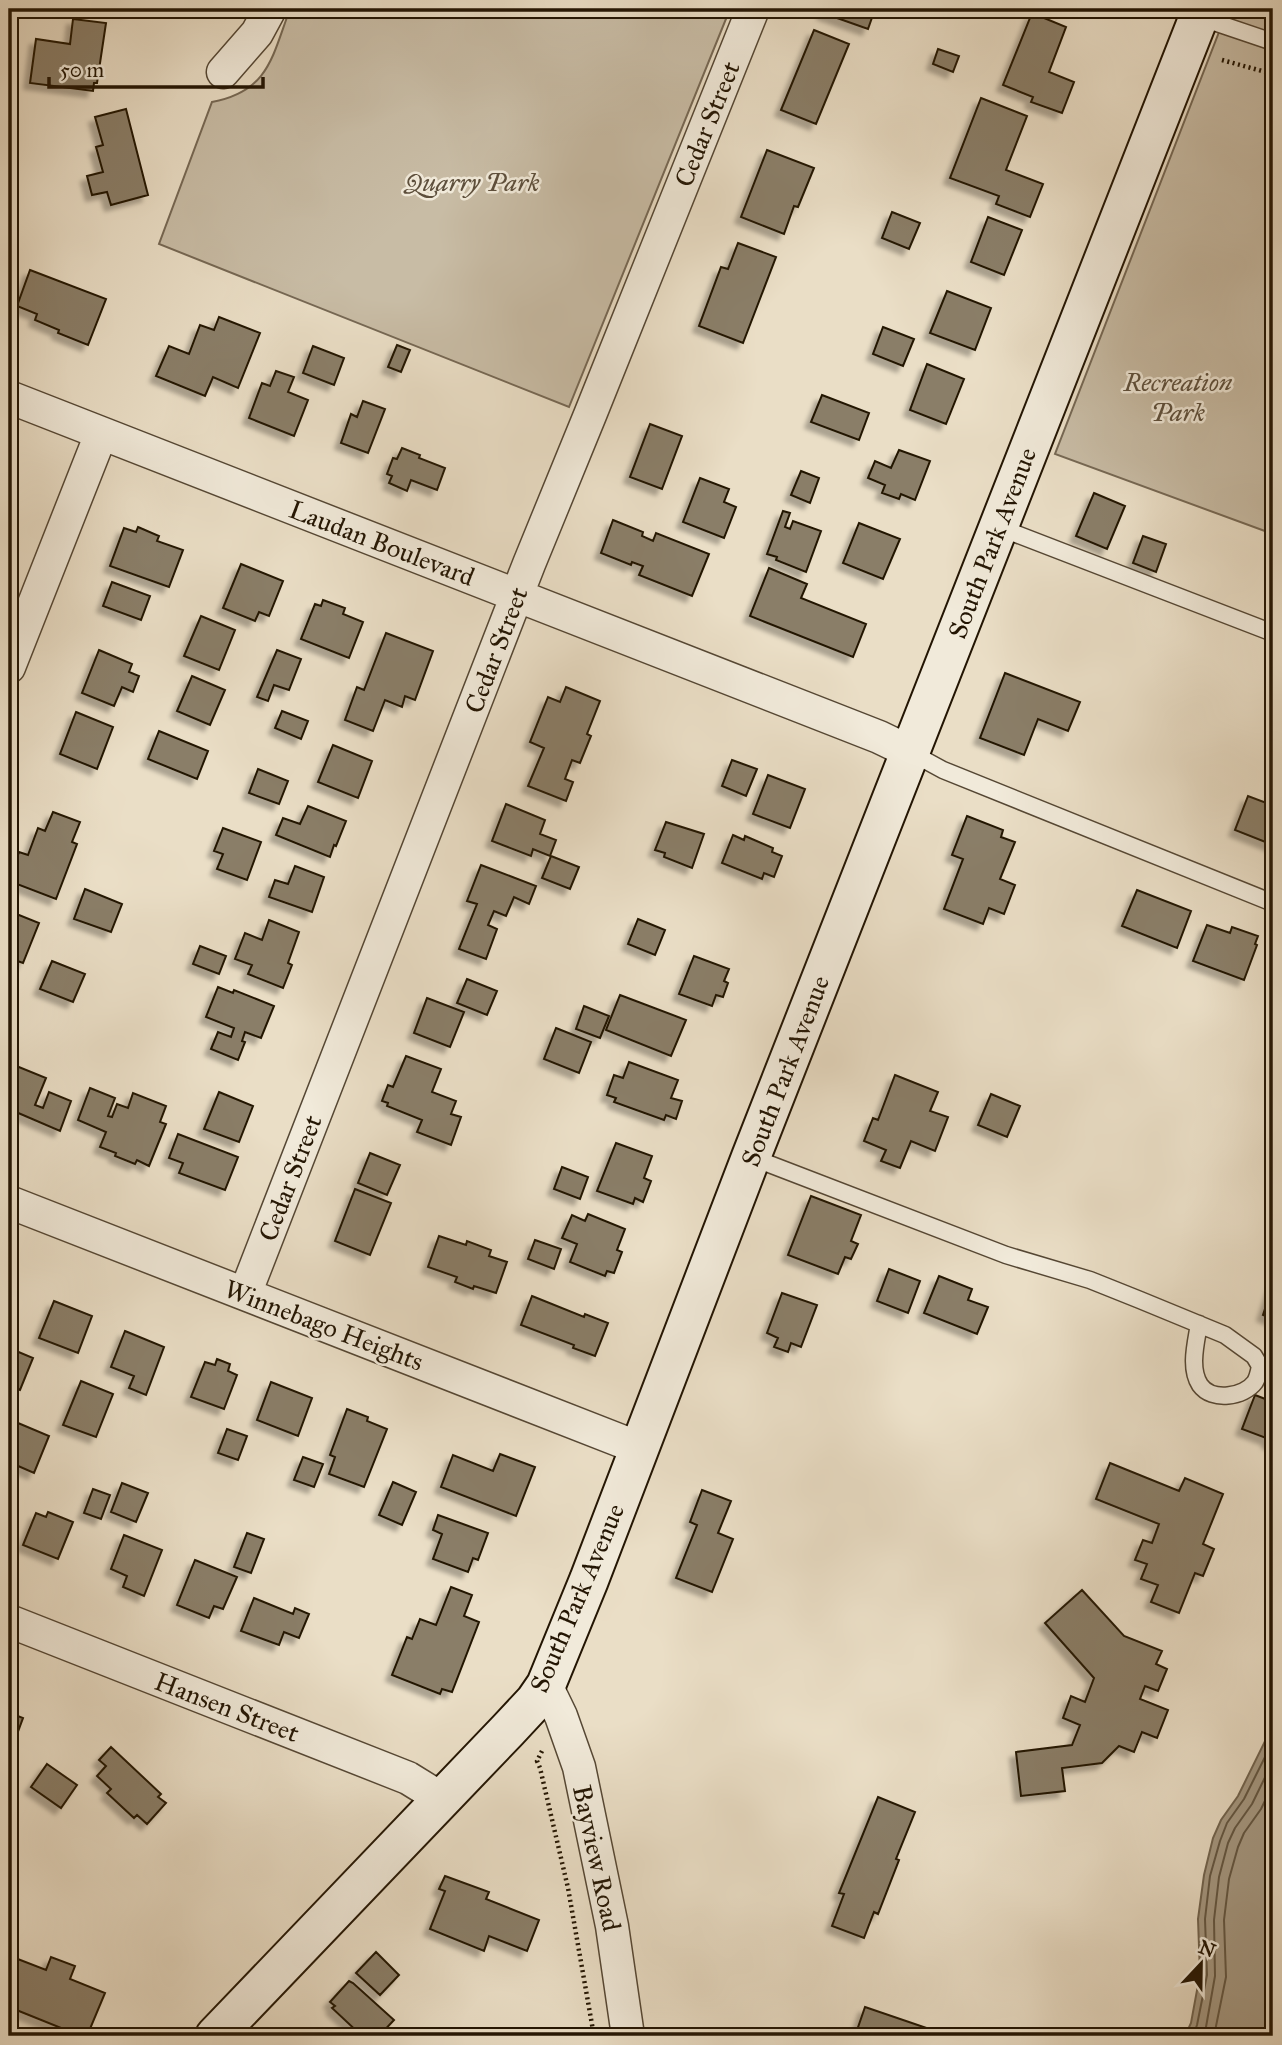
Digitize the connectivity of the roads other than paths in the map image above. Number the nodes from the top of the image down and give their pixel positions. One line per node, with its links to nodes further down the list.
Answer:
1 (270, 9): 5 (street)
2 (753, 9): 9 (street, Cedar Street)
3 (1200, 13): 4 (lane); 8 (main road, South Park Avenue)
4 (1273, 42)
5 (223, 72)
6 (9, 397): 7 (street, Laudan Boulevard)
7 (101, 435): 9 (street, Laudan Boulevard); 11 (street)
8 (998, 527): 10 (lane); 12 (main road, South Park Avenue)
9 (517, 595): 12 (street, Laudan Boulevard); 16 (street, Cedar Street)
10 (1273, 634)
11 (9, 667)
12 (910, 752): 13 (lane); 14 (main road, South Park Avenue)
13 (1273, 903)
14 (751, 1157): 17 (lane); 18 (main road, South Park Avenue)
15 (9, 1202): 16 (street, Winnebago Heights)
16 (245, 1294): 18 (street, Winnebago Heights)
17 (1199, 1324): 17 (lane)
18 (639, 1448): 20 (main road, South Park Avenue)
19 (9, 1621): 21 (street, Hansen Street)
20 (546, 1685): 21 (main road, South Park Avenue); 23 (street, Bayview Road)
21 (442, 1799): 22 (main road, South Park Avenue)
22 (215, 2036)
23 (628, 2036)

